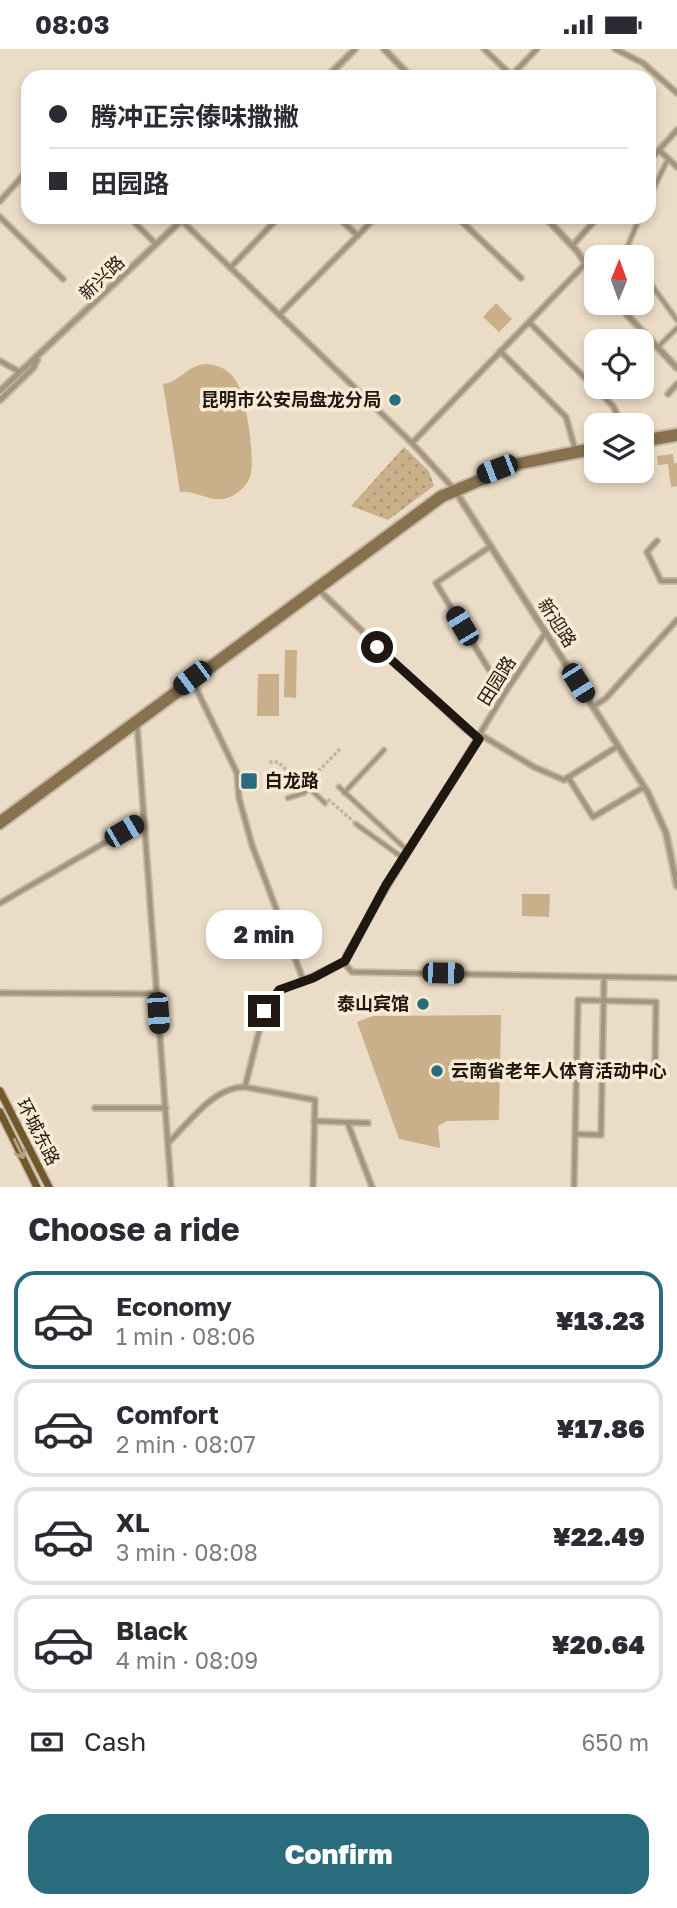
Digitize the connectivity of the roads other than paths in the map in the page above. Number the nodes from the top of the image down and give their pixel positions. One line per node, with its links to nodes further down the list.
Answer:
1 (355, 49): 6 (street)
2 (384, 49): 7 (street)
3 (484, 49): 8 (street)
4 (537, 49): 9 (street)
5 (615, 49): 10 (street)
6 (334, 70)
7 (404, 70)
8 (505, 70)
9 (517, 70)
10 (651, 70)
11 (656, 74): 12 (street)
12 (677, 93)
13 (677, 130): 14 (street)
14 (659, 150): 15 (street); 16 (street)
15 (656, 153)
16 (668, 159): 17 (street); 19 (street)
17 (677, 167)
18 (21, 178): 20 (street)
19 (656, 184)
20 (0, 201)
21 (0, 218): 40 (street)
22 (136, 224): 33 (street)
23 (179, 224): 33 (street, 新兴路)
24 (189, 224): 38 (street)
25 (272, 224): 38 (street)
26 (345, 224): 32 (street)
27 (369, 224): 32 (street)
28 (464, 224): 39 (street)
29 (552, 224): 35 (street)
30 (592, 224): 35 (street)
31 (637, 224): 34 (street)
32 (358, 236): 42 (street)
33 (157, 245): 49 (street, 新兴路)
34 (627, 245)
35 (572, 246): 36 (street)
36 (584, 263)
37 (584, 265): 45 (street)
38 (230, 268): 42 (street)
39 (521, 278)
40 (63, 279)
41 (654, 288): 44 (street)
42 (279, 315): 62 (street)
43 (627, 315): 47 (street)
44 (677, 320)
45 (529, 322): 48 (street); 57 (street)
46 (677, 328): 47 (street)
47 (658, 347): 51 (street)
48 (500, 351): 62 (street); 64 (street)
49 (37, 360): 52 (street, 新兴路); 56 (street, 新兴路)
50 (0, 361): 52 (street)
51 (677, 368)
52 (20, 372): 54 (street, 新兴路)
53 (677, 384): 55 (street)
54 (0, 391)
55 (668, 394)
56 (0, 400)
57 (616, 413)
58 (677, 432): 59 (main road)
59 (654, 436)
60 (677, 438): 61 (main road)
61 (654, 442)
62 (412, 443): 66 (street)
63 (584, 447): 64 (main road)
64 (575, 449): 66 (main road)
65 (584, 453): 66 (main road)
66 (455, 489): 68 (street, 新迎路); 70 (main road)
67 (657, 541): 69 (street)
68 (491, 546): 72 (street, 新迎路); 74 (street)
69 (677, 581)
70 (318, 588): 73 (main road); 76 (main road); 77 (street)
71 (677, 620): 75 (street)
72 (547, 632): 74 (street, 田园路); 75 (street, 新迎路)
73 (194, 684): 76 (main road); 98 (street)
74 (504, 694): 77 (street, 田园路)
75 (593, 707): 78 (street, 新迎路)
76 (136, 722): 86 (main road); 87 (street); 89 (main road)
77 (480, 737): 80 (street); 90 (street, 田园路)
78 (618, 746): 80 (street); 82 (street, 新迎路)
79 (384, 750): 83 (street)
80 (568, 777): 82 (street)
81 (339, 787): 83 (street)
82 (644, 787): 92 (street, 新迎路)
83 (344, 793): 90 (street)
84 (288, 798): 85 (street)
85 (325, 803)
86 (0, 819)
87 (144, 820): 94 (street); 100 (street)
88 (356, 824): 91 (street)
89 (0, 826)
90 (408, 851): 91 (street, 田园路)
91 (403, 858): 95 (street, 田园路)
92 (676, 874): 93 (street, 新迎路)
93 (677, 886)
94 (0, 903)
95 (345, 961): 96 (street); 98 (street)
96 (604, 977): 97 (street); 101 (street)
97 (677, 978)
98 (304, 982): 103 (street)
99 (0, 993): 100 (street)
100 (157, 994): 106 (street)
101 (604, 1001): 102 (street); 111 (street); 111 (street)
102 (655, 1066)
103 (245, 1087): 108 (street); 112 (street)
104 (0, 1091): 114 (main road, 环城东路)
105 (95, 1108): 106 (street)
106 (166, 1108): 112 (street)
107 (0, 1112): 113 (main road, 环城东路, one-way to 113)
108 (314, 1121): 109 (street); 116 (street)
109 (348, 1123): 110 (street); 117 (street)
110 (368, 1123)
111 (575, 1134): 118 (street)
112 (169, 1143): 115 (street)
113 (37, 1187)
114 (49, 1187)
115 (171, 1187)
116 (313, 1187)
117 (372, 1187)
118 (574, 1187)

